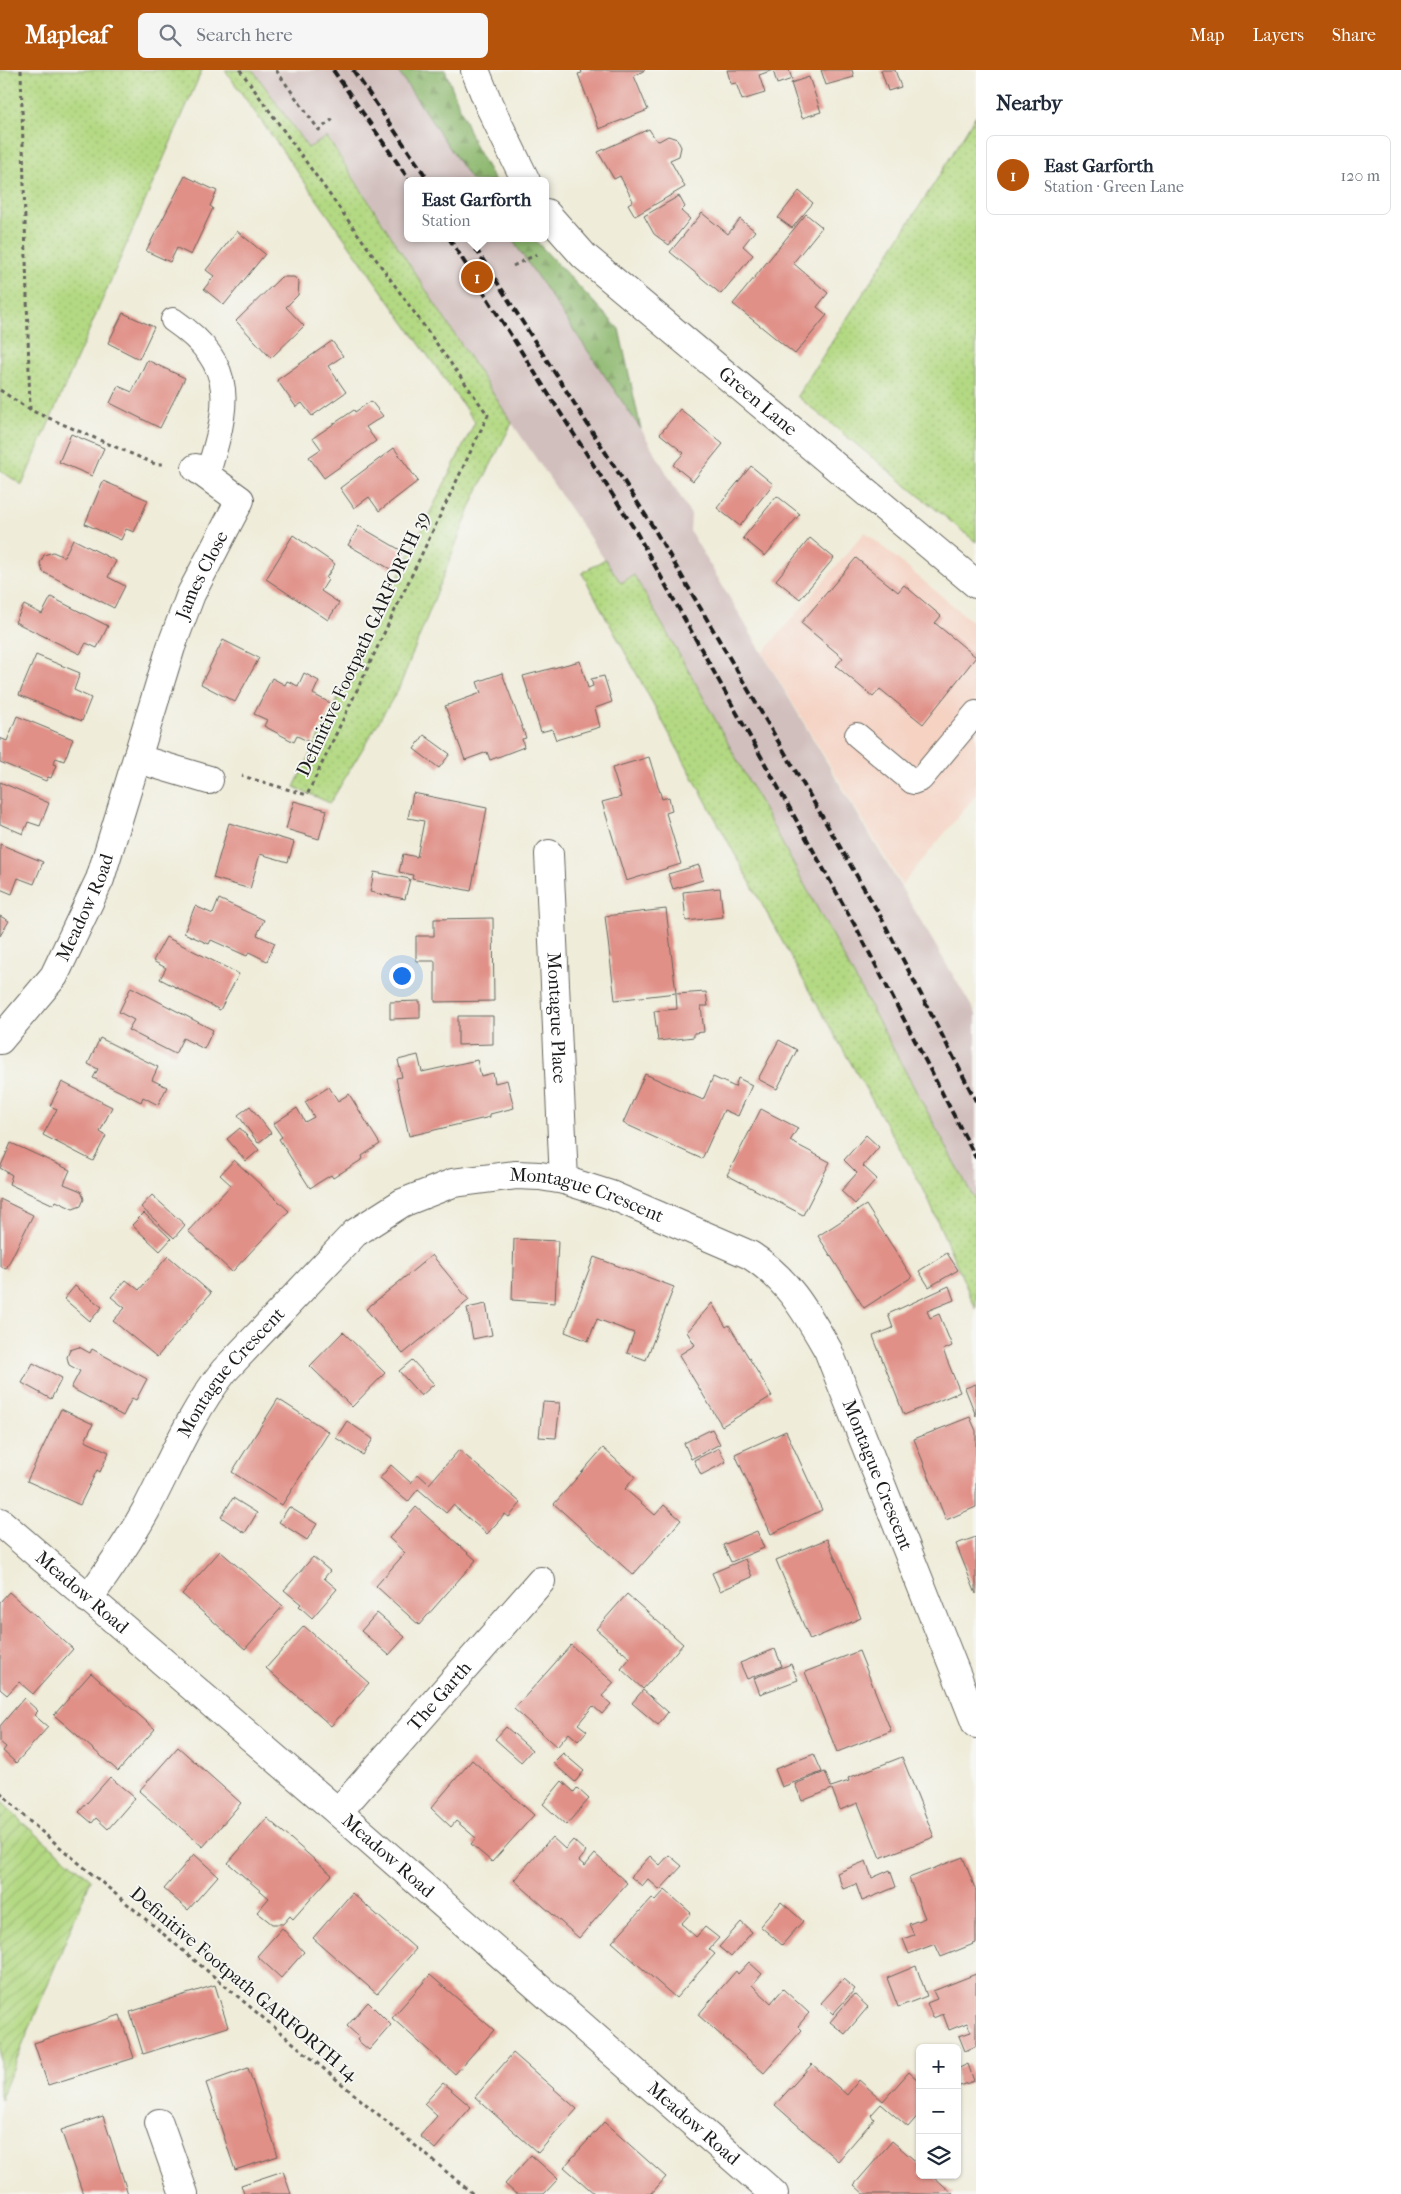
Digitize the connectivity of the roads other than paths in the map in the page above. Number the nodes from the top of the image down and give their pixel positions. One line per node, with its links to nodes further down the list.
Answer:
1 (475, 70): 2 (street)
2 (524, 177)
3 (549, 216): 6 (street, Green Lane)
4 (173, 320): 5 (lane)
5 (201, 472): 7 (street, James Close)
6 (976, 584)
7 (153, 704): 10 (street, Meadow Road)
8 (976, 713): 9 (lane)
9 (857, 735)
10 (138, 759): 11 (street); 13 (street, Meadow Road)
11 (209, 780)
12 (549, 854): 14 (street, Montague Place)
13 (0, 1040)
14 (564, 1180): 17 (street, Montague Crescent); 18 (street, Montague Crescent)
15 (0, 1522): 17 (street, Meadow Road)
16 (541, 1581): 19 (street, The Garth)
17 (88, 1599): 19 (street, Meadow Road)
18 (976, 1724)
19 (338, 1812): 22 (street, Meadow Road)
20 (159, 2124): 21 (street)
21 (184, 2194)
22 (774, 2194)

